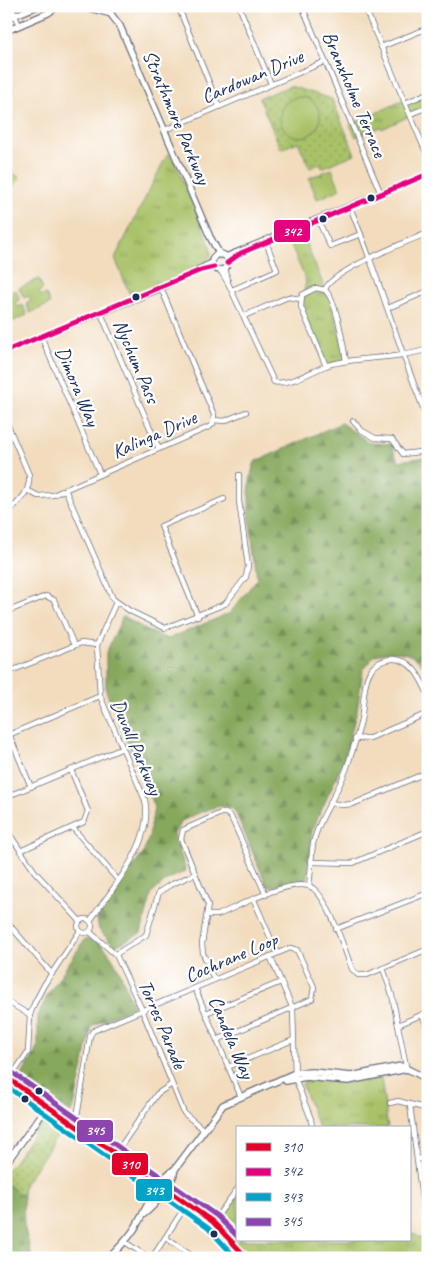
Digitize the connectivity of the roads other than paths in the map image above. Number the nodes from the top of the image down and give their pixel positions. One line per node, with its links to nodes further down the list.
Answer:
1 (11, 6): 12 (street)
2 (37, 6): 12 (street)
3 (58, 6): 14 (street)
4 (82, 6): 11 (street)
5 (97, 6): 11 (street, Strathmore Parkway)
6 (114, 6): 11 (street)
7 (178, 6): 22 (street)
8 (239, 6): 19 (street)
9 (302, 6): 18 (street, Branxholme Terrace)
10 (364, 6): 17 (street)
11 (110, 13): 25 (street, Strathmore Parkway)
12 (15, 15): 13 (street); 14 (street)
13 (6, 19)
14 (19, 25): 16 (street)
15 (428, 28): 17 (street)
16 (6, 31)
17 (381, 47): 21 (street)
18 (324, 62): 19 (street, Cardowan Drive); 28 (street, Branxholme Terrace)
19 (271, 84): 22 (street, Cardowan Drive)
20 (428, 93): 21 (street)
21 (405, 103): 24 (street)
22 (219, 106): 25 (street, Cardowan Drive)
23 (428, 107): 24 (street)
24 (410, 114): 26 (street)
25 (165, 130): 35 (street, Strathmore Parkway)
26 (428, 157)
27 (428, 174): 28 (street)
28 (381, 194): 29 (street)
29 (350, 206): 30 (street); 32 (street)
30 (318, 220): 32 (street); 33 (street)
31 (428, 233): 34 (street)
32 (361, 234): 34 (street)
33 (266, 242): 35 (street); 37 (street)
34 (371, 257): 38 (street); 41 (street)
35 (220, 263): 36 (street); 37 (street)
36 (161, 288): 42 (street); 52 (street, Kalinga Drive)
37 (232, 290): 43 (street)
38 (325, 290): 40 (street); 48 (street)
39 (428, 291): 41 (street)
40 (300, 299): 43 (street); 49 (street)
41 (388, 308): 47 (street)
42 (100, 311): 44 (street); 56 (street, Nychum Pass)
43 (244, 316): 49 (street)
44 (41, 336): 46 (street); 58 (street, Dimora Way)
45 (428, 349): 47 (street)
46 (6, 351)
47 (403, 356): 48 (street); 51 (street)
48 (346, 361): 49 (street)
49 (326, 366)
50 (246, 412): 52 (street)
51 (426, 413): 53 (street)
52 (214, 420): 56 (street, Kalinga Drive)
53 (428, 420)
54 (6, 421): 61 (street)
55 (353, 421): 57 (street)
56 (159, 449): 58 (street, Kalinga Drive)
57 (428, 451)
58 (100, 474): 60 (street, Kalinga Drive)
59 (239, 474): 66 (street)
60 (65, 489): 61 (street, Kalinga Drive); 64 (street)
61 (27, 490): 63 (street)
62 (224, 499): 66 (street)
63 (6, 514)
64 (116, 602): 66 (street); 67 (street, Duvall Parkway)
65 (6, 612): 68 (street)
66 (198, 617)
67 (98, 645): 68 (street); 71 (street, Duvall Parkway)
68 (74, 646): 69 (street)
69 (6, 673)
70 (428, 694): 74 (street)
71 (100, 696): 73 (street); 75 (street, Duvall Parkway)
72 (428, 713): 74 (street)
73 (8, 735): 78 (street)
74 (355, 739): 80 (street)
75 (123, 748): 76 (street); 87 (street, Duvall Parkway)
76 (70, 770): 78 (street); 81 (street)
77 (428, 772): 80 (street)
78 (31, 786): 79 (street)
79 (6, 797)
80 (331, 803): 85 (street)
81 (72, 828): 84 (street); 87 (street)
82 (6, 829): 84 (street)
83 (428, 831): 85 (street)
84 (20, 851): 94 (street)
85 (312, 862): 88 (street)
86 (195, 874): 90 (street); 92 (street); 101 (street)
87 (117, 879): 95 (street, Duvall Parkway)
88 (309, 886): 90 (street); 96 (street)
89 (428, 893): 96 (street)
90 (266, 895): 91 (street)
91 (254, 900): 92 (street); 100 (street)
92 (208, 915): 105 (street)
93 (6, 921): 104 (street)
94 (80, 921): 95 (street); 97 (street)
95 (90, 921): 98 (street)
96 (336, 929): 103 (street)
97 (80, 931): 98 (street); 104 (street)
98 (90, 932): 101 (street, Torres Parade)
99 (428, 950): 103 (street)
100 (277, 953): 102 (street, Cochrane Loop); 109 (street, Cochrane Loop)
101 (116, 954): 110 (street, Torres Parade)
102 (270, 956): 105 (street, Cochrane Loop); 106 (street)
103 (383, 968): 115 (street)
104 (52, 974): 114 (street)
105 (214, 980): 107 (street, Cochrane Loop)
106 (280, 982): 109 (street); 112 (street)
107 (195, 988): 110 (street, Cochrane Loop); 112 (street, Candela Way)
108 (6, 1001): 114 (street)
109 (293, 1009): 117 (street, Cochrane Loop); 118 (street)
110 (142, 1010): 124 (street, Torres Parade); 130 (street, Cochrane Loop)
111 (428, 1012): 113 (street)
112 (206, 1013): 117 (street, Candela Way)
113 (422, 1015): 115 (street); 116 (street)
114 (30, 1016): 123 (street)
115 (398, 1024): 120 (street)
116 (428, 1028)
117 (217, 1040): 119 (street, Candela Way)
118 (293, 1040): 119 (street); 121 (street)
119 (228, 1067): 125 (street, Candela Way)
120 (407, 1067): 121 (street); 122 (street)
121 (295, 1076): 125 (street); 131 (street)
122 (428, 1079)
123 (7, 1081): 128 (main road)
124 (172, 1084): 132 (street, Torres Parade); 133 (street)
125 (241, 1097): 132 (street)
126 (390, 1103): 127 (street)
127 (410, 1105): 129 (street); 135 (street)
128 (46, 1109): 130 (main road); 136 (street); 137 (main road)
129 (428, 1109)
130 (73, 1123): 133 (main road)
131 (312, 1126)
132 (204, 1130): 137 (street)
133 (116, 1152): 137 (main road)
134 (428, 1158): 135 (street)
135 (416, 1159): 140 (street)
136 (7, 1161)
137 (161, 1190): 139 (main road); 141 (main road); 143 (street)
138 (236, 1191): 141 (street)
139 (183, 1210): 142 (street); 147 (main road)
140 (428, 1213)
141 (213, 1222): 148 (main road)
142 (166, 1238): 145 (street); 146 (street)
143 (125, 1242): 144 (street); 145 (street)
144 (109, 1258)
145 (150, 1258)
146 (195, 1258)
147 (237, 1258)
148 (247, 1258)

